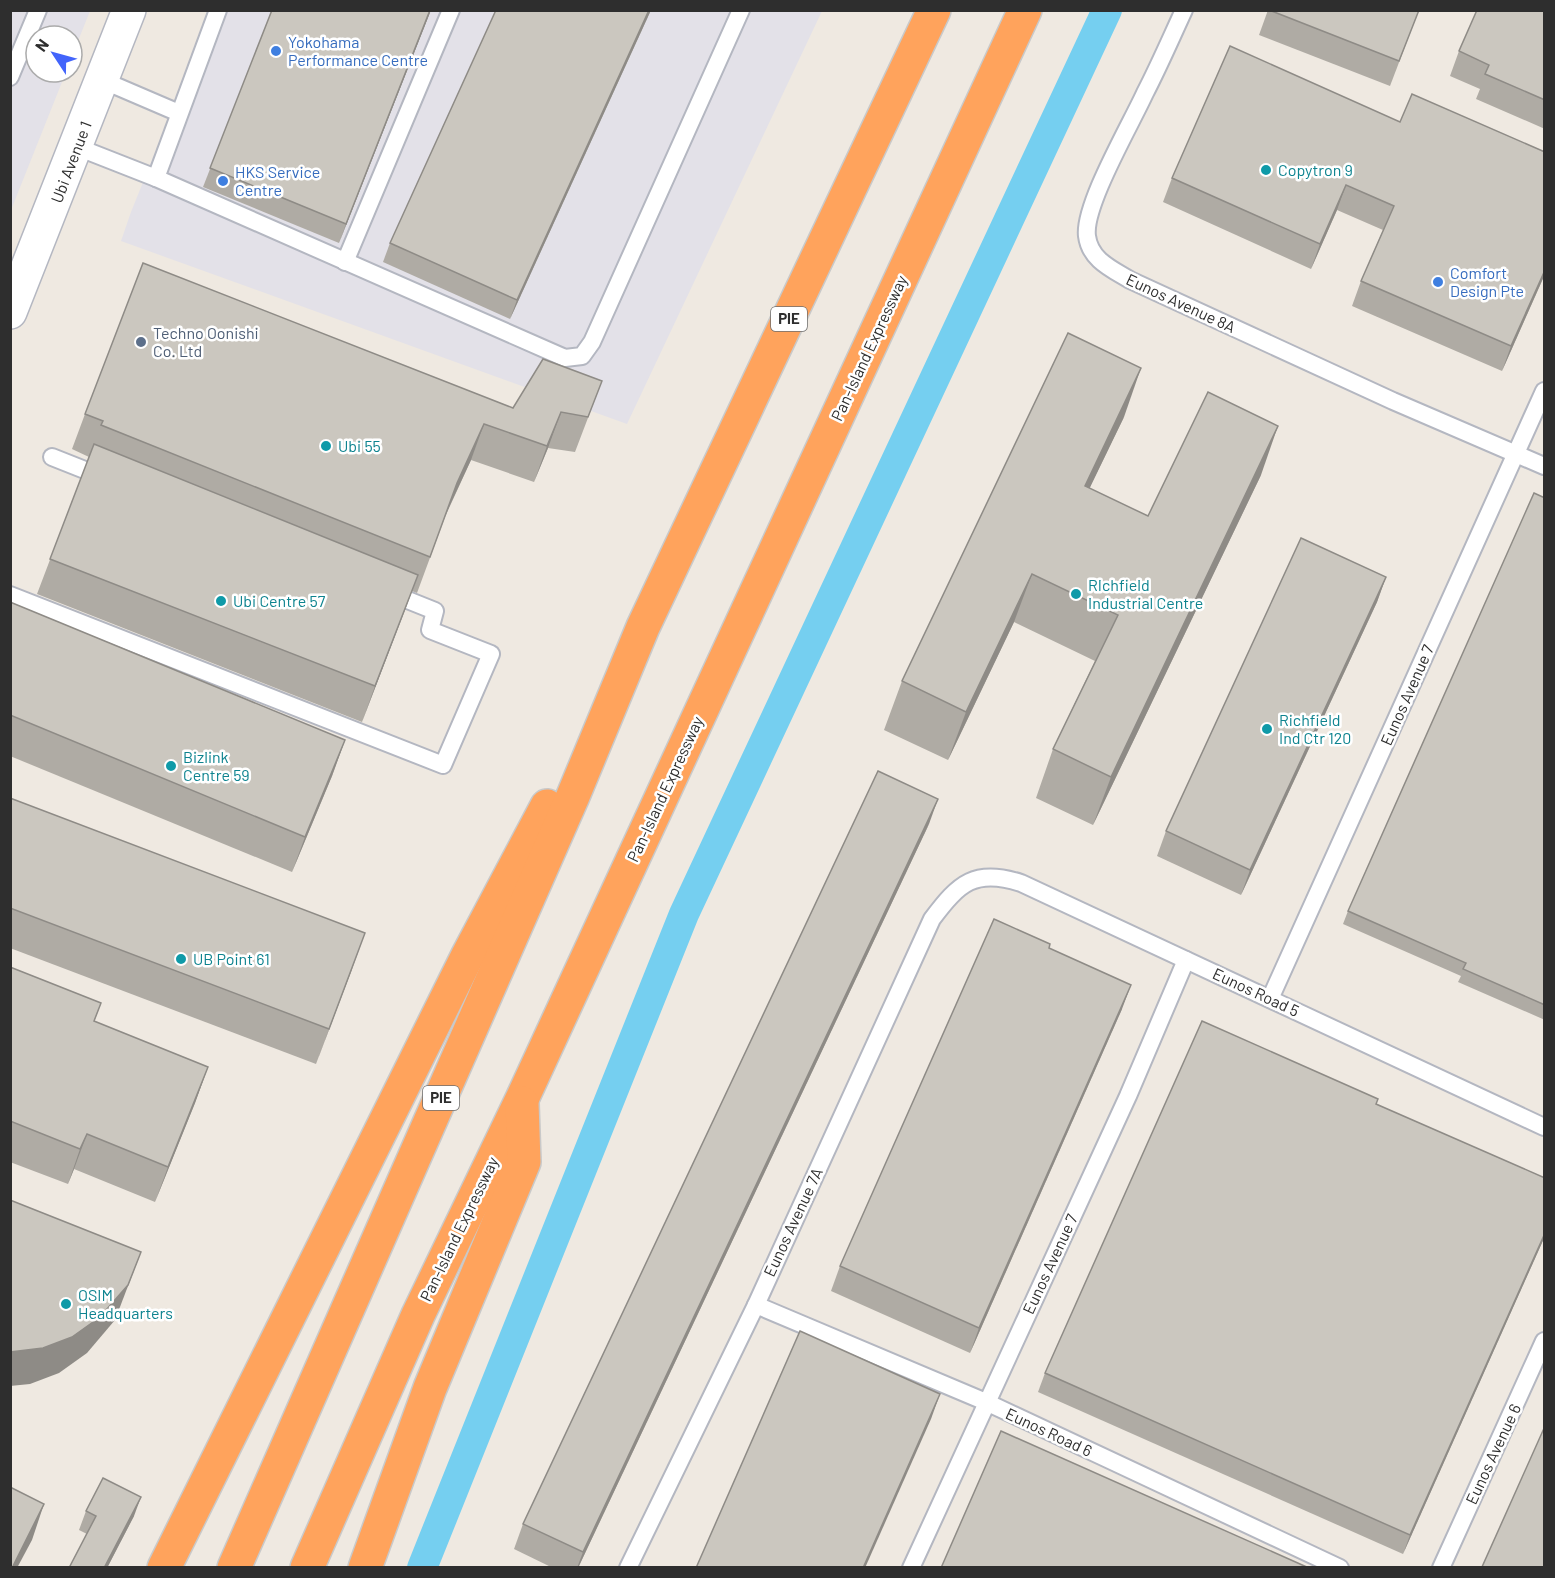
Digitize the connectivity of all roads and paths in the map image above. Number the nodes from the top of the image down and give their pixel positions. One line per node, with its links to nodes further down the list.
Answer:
1 (38, 10): 9 (lane)
2 (129, 10): 10 (street, Ubi Avenue 1)
3 (218, 10): 11 (lane)
4 (452, 10): 14 (lane)
5 (741, 10): 14 (lane)
6 (934, 10): 23 (highway, PIE)
7 (1025, 10): 27 (highway, Pan-Island Expressway)
8 (1184, 10): 17 (lane, Eunos Avenue 8A)
9 (10, 77)
10 (102, 80): 11 (lane); 12 (street, Ubi Avenue 1)
11 (179, 113): 13 (lane)
12 (77, 147): 13 (lane); 15 (street, Ubi Avenue 1)
13 (156, 178): 14 (lane)
14 (345, 262)
15 (10, 312)
16 (1545, 391): 17 (lane, Eunos Avenue 7)
17 (1516, 452): 19 (lane, Eunos Avenue 8A); 26 (lane, Eunos Avenue 7)
18 (52, 457): 20 (lane)
19 (1545, 466)
20 (118, 483)
21 (369, 584): 22 (lane)
22 (10, 595)
23 (643, 627): 32 (highway); 33 (highway, PIE)
24 (964, 882): 25 (lane, Eunos Road 5); 29 (lane, Eunos Avenue 7A)
25 (1186, 960): 26 (lane, Eunos Road 5); 31 (lane, Eunos Avenue 7)
26 (1270, 999): 28 (lane, Eunos Road 5)
27 (522, 1098): 34 (highway, Pan-Island Expressway); 35 (highway)
28 (1545, 1127)
29 (756, 1305): 31 (lane, Eunos Road 6); 36 (lane, Eunos Avenue 7A)
30 (1545, 1341): 39 (lane, Eunos Avenue 6)
31 (986, 1402): 37 (lane, Eunos Avenue 7); 38 (lane, Eunos Road 6)
32 (164, 1568)
33 (234, 1568)
34 (307, 1568)
35 (365, 1568)
36 (628, 1568)
37 (911, 1568)
38 (1340, 1568)
39 (1441, 1568)

